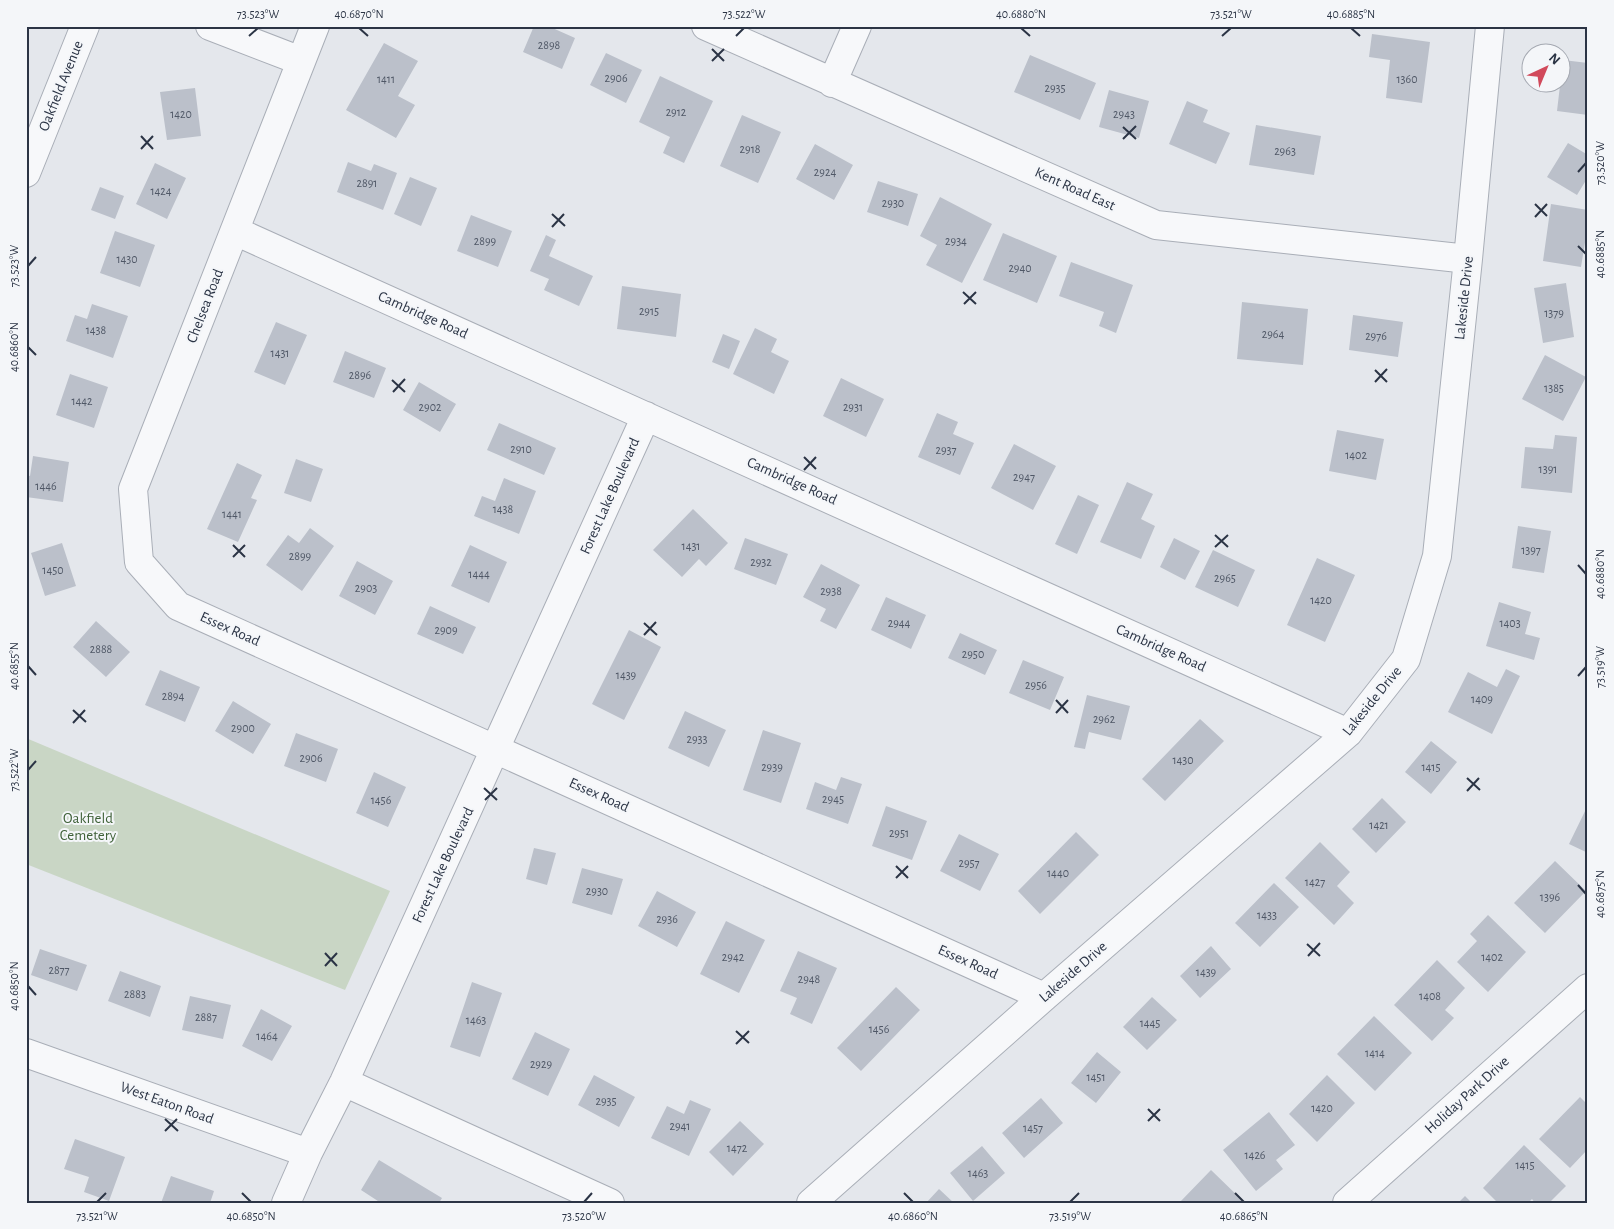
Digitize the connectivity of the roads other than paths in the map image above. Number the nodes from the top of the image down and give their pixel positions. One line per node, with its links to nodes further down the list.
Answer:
1 (85, 26): 9 (street, Oakfield Avenue)
2 (210, 26): 7 (street)
3 (315, 26): 7 (street, Chelsea Road)
4 (706, 26): 8 (street, Kent Road East)
5 (856, 26): 8 (street)
6 (1490, 26): 11 (street, Lakeside Drive)
7 (301, 61): 10 (street, Chelsea Road)
8 (832, 83): 11 (street, Kent Road East)
9 (26, 173)
10 (235, 231): 12 (street, Cambridge Road); 13 (street, Chelsea Road)
11 (1468, 259): 14 (street, Lakeside Drive)
12 (646, 416): 14 (street, Cambridge Road); 15 (street, Forest Lake Boulevard)
13 (160, 585): 15 (street, Essex Road)
14 (1348, 733): 17 (street, Lakeside Drive)
15 (496, 749): 17 (street, Essex Road); 19 (street, Forest Lake Boulevard)
16 (1588, 988): 24 (street, Holiday Park Drive)
17 (1044, 997): 23 (street, Lakeside Drive)
18 (26, 1053): 20 (street, West Eaton Road)
19 (344, 1082): 20 (street, Forest Lake Boulevard); 22 (street)
20 (308, 1153): 21 (street, Forest Lake Boulevard)
21 (286, 1203)
22 (610, 1203)
23 (812, 1203)
24 (1347, 1203)

